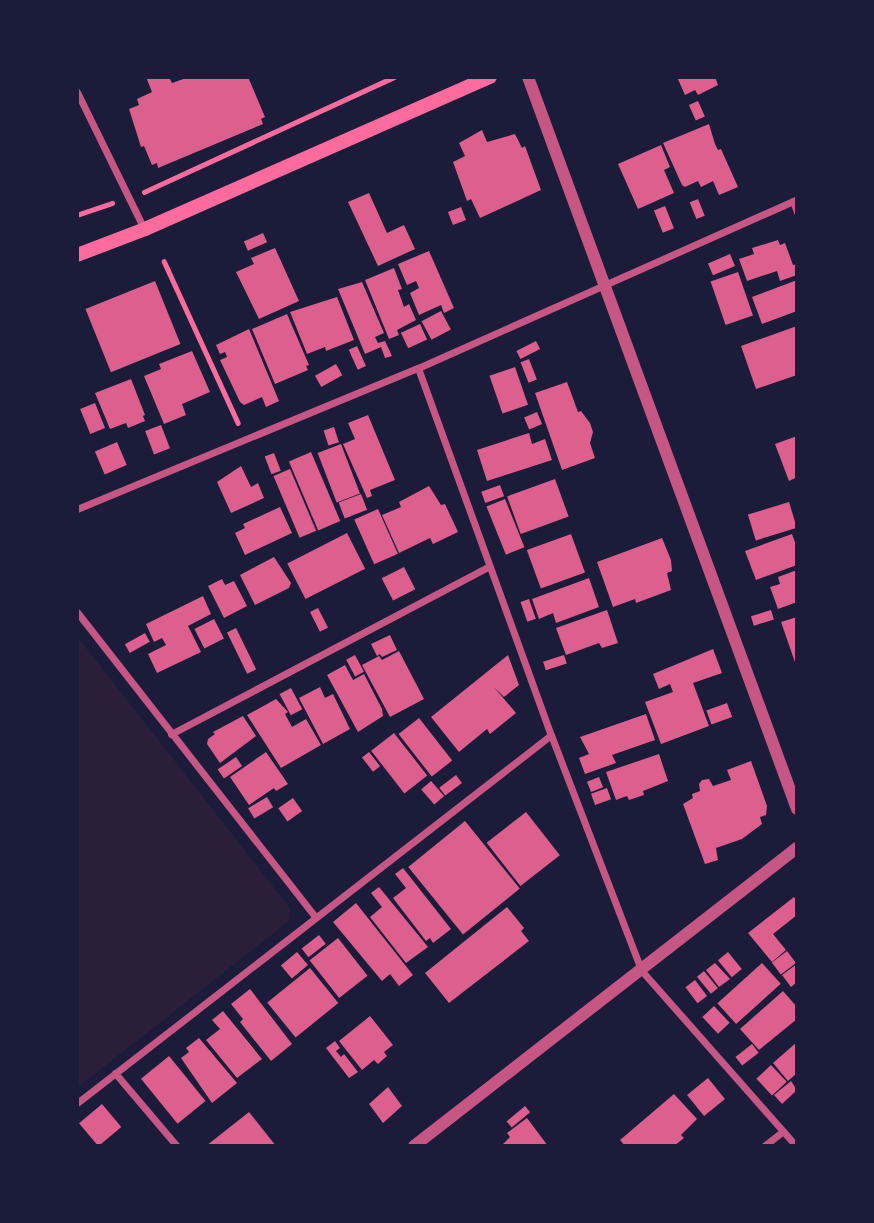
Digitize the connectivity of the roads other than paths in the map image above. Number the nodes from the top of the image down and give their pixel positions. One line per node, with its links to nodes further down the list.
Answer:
1 (490, 77): 6 (main road)
2 (528, 77): 8 (street)
3 (77, 92): 6 (street)
4 (795, 200): 5 (street); 8 (street)
5 (797, 212)
6 (145, 229): 7 (main road)
7 (77, 254)
8 (605, 285): 9 (street); 15 (street)
9 (418, 368): 10 (street); 11 (street)
10 (77, 509)
11 (489, 566): 13 (street); 14 (street)
12 (77, 612): 13 (street)
13 (172, 734): 17 (street)
14 (551, 734): 17 (street); 18 (street)
15 (797, 809)
16 (797, 848): 18 (street)
17 (315, 917): 19 (street)
18 (641, 970): 21 (street); 23 (street)
19 (115, 1073): 20 (street); 22 (street)
20 (77, 1103)
21 (783, 1131): 24 (street); 25 (street)
22 (177, 1146)
23 (414, 1146)
24 (764, 1146)
25 (796, 1146)

